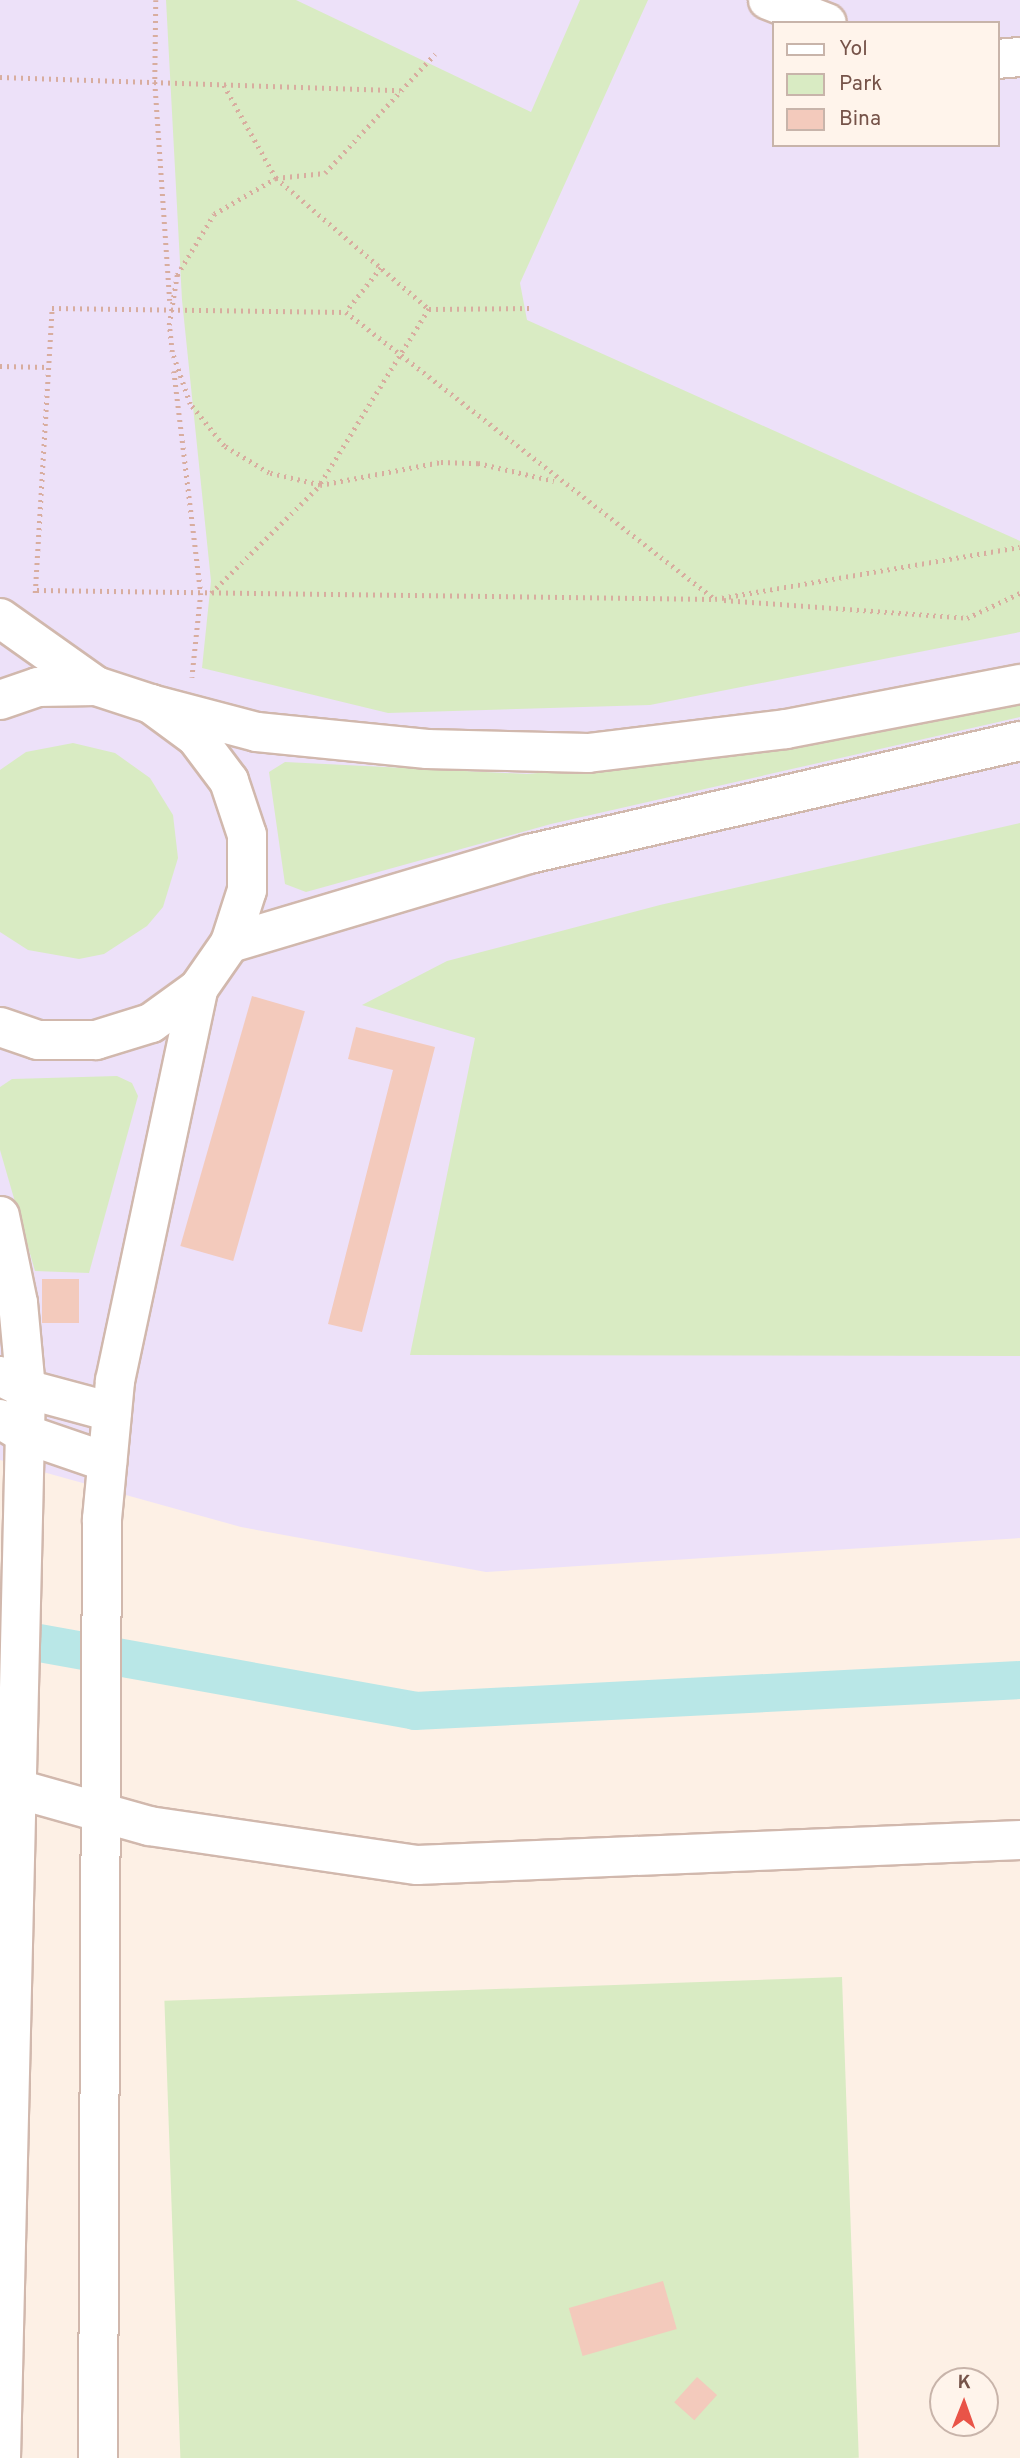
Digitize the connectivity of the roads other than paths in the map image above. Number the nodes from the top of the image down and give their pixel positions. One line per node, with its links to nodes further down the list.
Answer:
1 (768, 0): 2 (street)
2 (822, 21)
3 (1020, 57): 4 (street)
4 (999, 59)
5 (15, 611): 7 (street)
6 (1020, 684): 9 (street)
7 (96, 686): 8 (street); 9 (street)
8 (0, 700)
9 (151, 704): 11 (street)
10 (1020, 741): 11 (street)
11 (230, 943): 12 (street)
12 (198, 989): 13 (street); 16 (street)
13 (0, 1027)
14 (0, 1216): 15 (street)
15 (13, 1383): 16 (street); 17 (street)
16 (112, 1412): 18 (street)
17 (12, 1427): 18 (street); 19 (street)
18 (107, 1462): 20 (street)
19 (11, 1779): 20 (street); 22 (street)
20 (98, 1798): 21 (street); 23 (street)
21 (1020, 1840)
22 (1, 2458)
23 (98, 2458)

